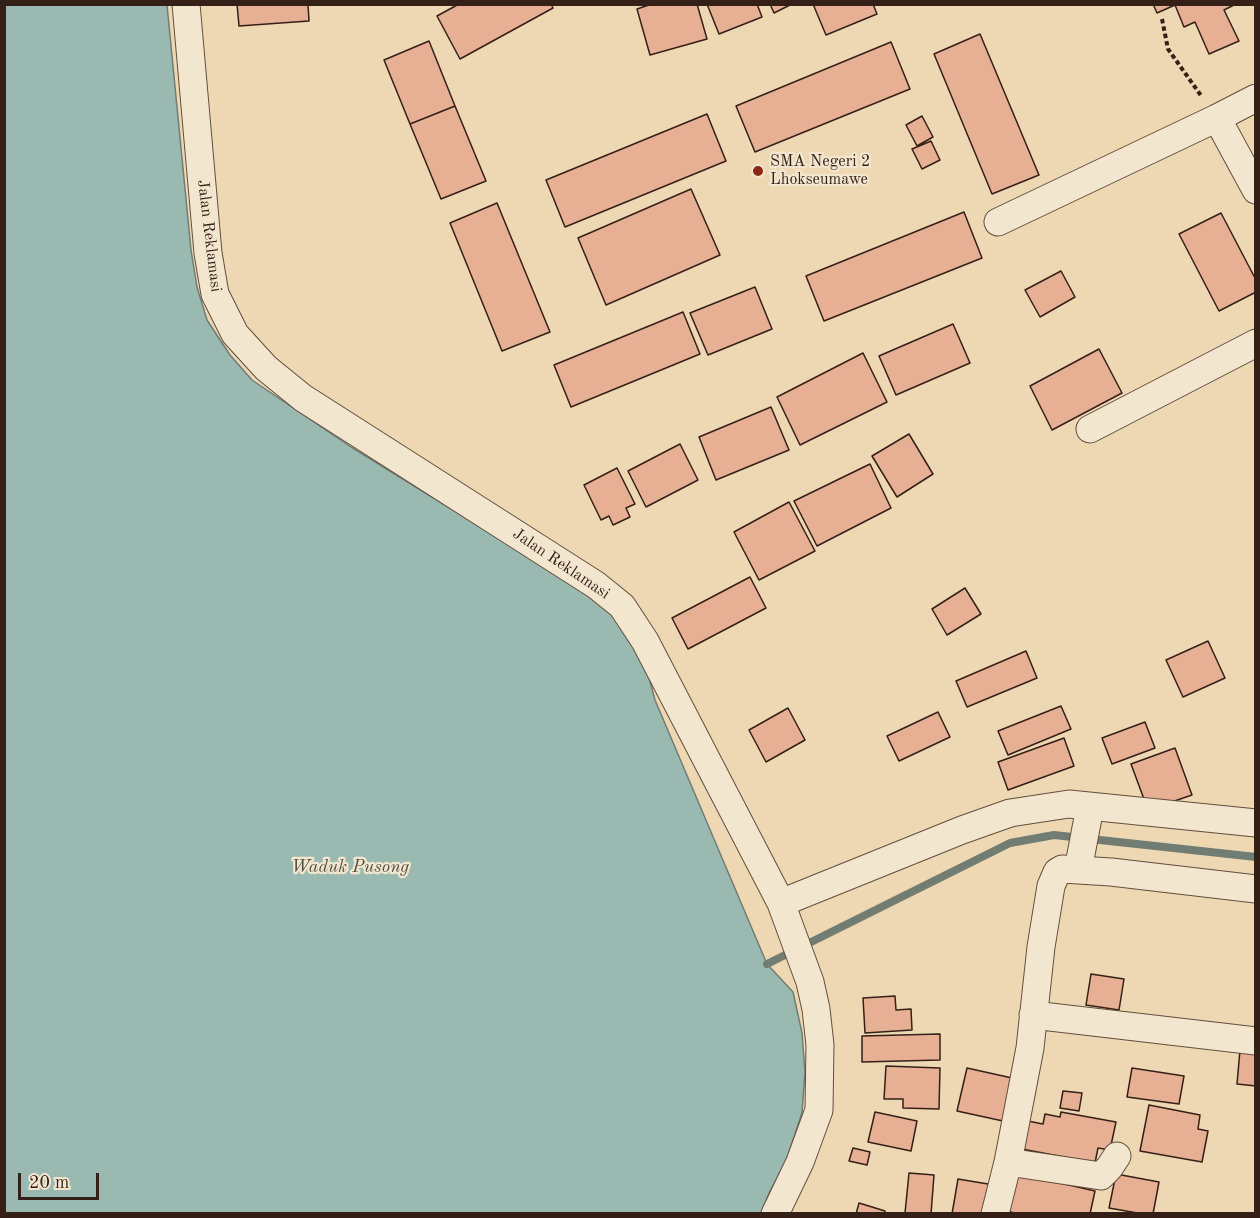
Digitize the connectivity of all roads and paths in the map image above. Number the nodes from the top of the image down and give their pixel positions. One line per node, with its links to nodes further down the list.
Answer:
1 (186, 4): 13 (street, Jalan Reklamasi)
2 (1162, 19): 4 (path)
3 (1256, 98): 4 (street)
4 (1217, 118): 5 (street); 6 (street)
5 (1256, 190)
6 (998, 222)
7 (1256, 343): 8 (street)
8 (1090, 429)
9 (1089, 811): 10 (street); 11 (street); 13 (street)
10 (1256, 823)
11 (1079, 865): 12 (street); 14 (street)
12 (1256, 889)
13 (783, 910): 18 (street, Jalan Reklamasi)
14 (1033, 1015): 15 (street); 17 (street)
15 (1256, 1041)
16 (1117, 1156): 17 (street)
17 (1008, 1162): 19 (street)
18 (775, 1214)
19 (995, 1214)

